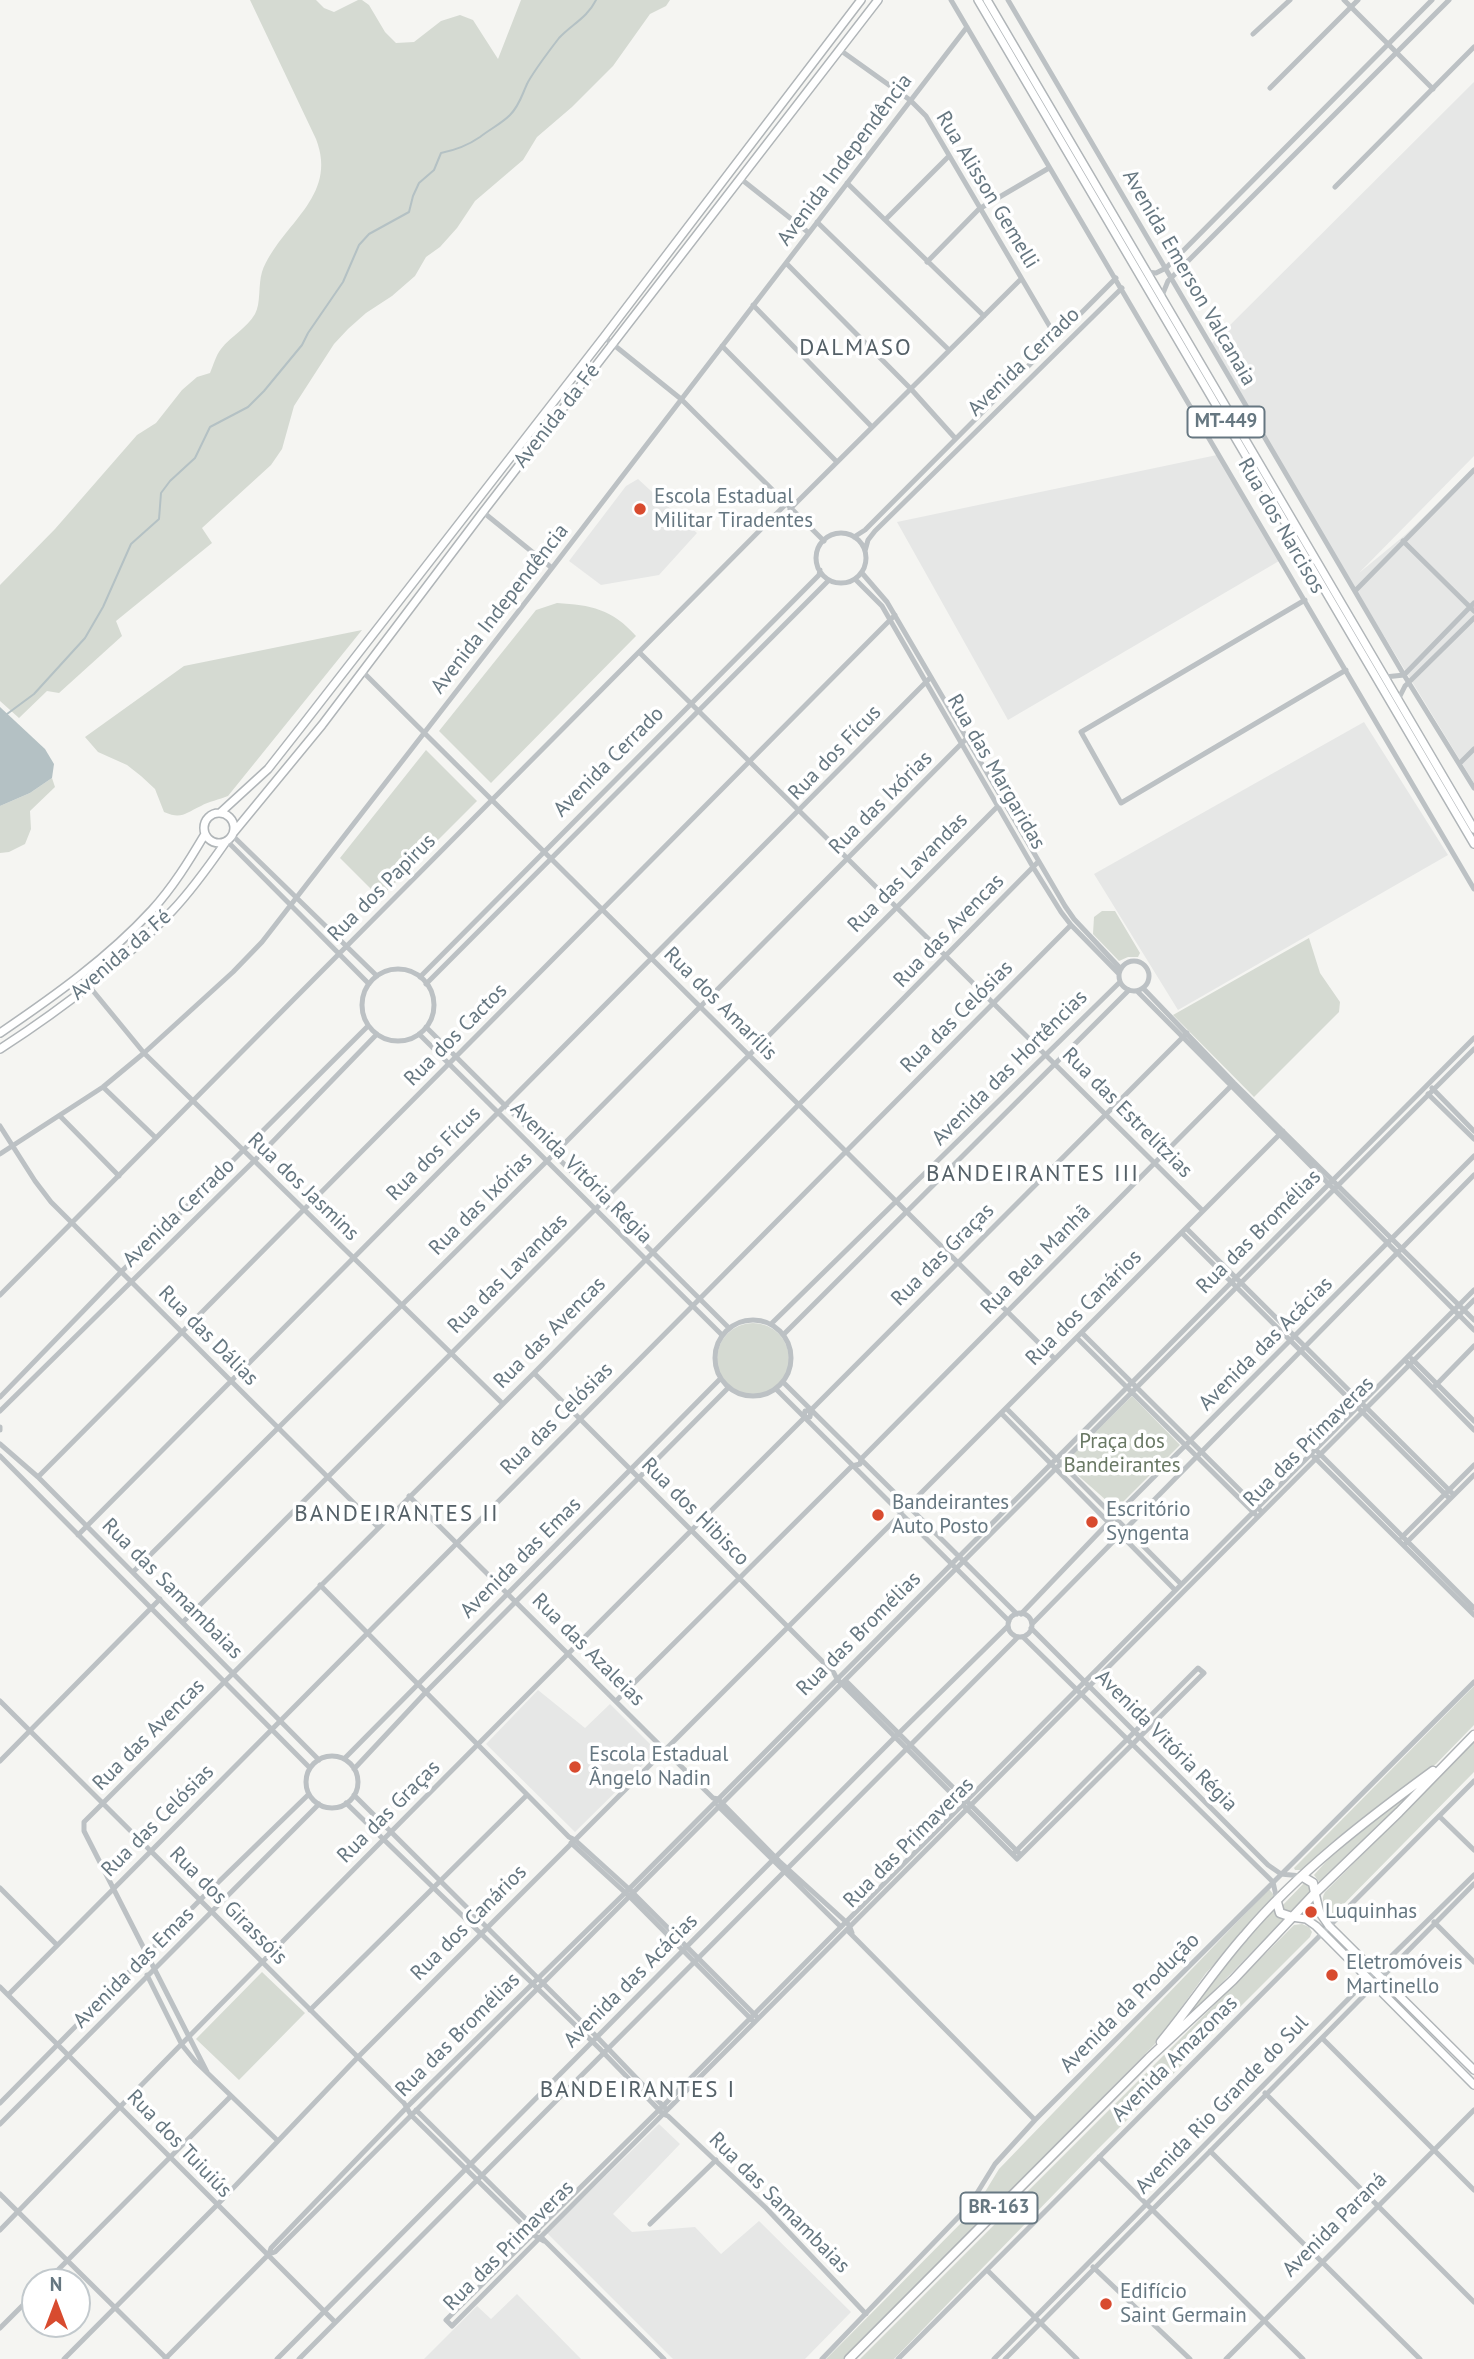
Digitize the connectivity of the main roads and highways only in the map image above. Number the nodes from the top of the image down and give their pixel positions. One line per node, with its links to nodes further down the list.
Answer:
1 (861, 0): 5 (main road, Avenida da Fé)
2 (878, 0): 8 (main road, Avenida da Fé)
3 (978, 0): 9 (main road, MT-449)
4 (987, 0): 6 (main road, MT-449)
5 (220, 813): 7 (main road); 8 (main road)
6 (1474, 829)
7 (205, 834): 8 (main road); 10 (main road, Avenida da Fé)
8 (230, 838): 11 (main road, Avenida da Fé)
9 (1474, 844)
10 (0, 1033)
11 (0, 1049)
12 (1474, 1735): 13 (highway, BR-163)
13 (1450, 1759): 14 (highway, BR-163); 15 (highway, BR-163)
14 (1303, 1877): 15 (highway); 16 (highway, BR-163)
15 (1315, 1893): 17 (highway, BR-163); 19 (main road)
16 (1277, 1902): 17 (highway); 18 (highway, BR-163)
17 (1292, 1917): 18 (highway, BR-163); 20 (main road)
18 (1149, 2058): 21 (highway, BR-163)
19 (1474, 2070)
20 (1474, 2085)
21 (849, 2359)

